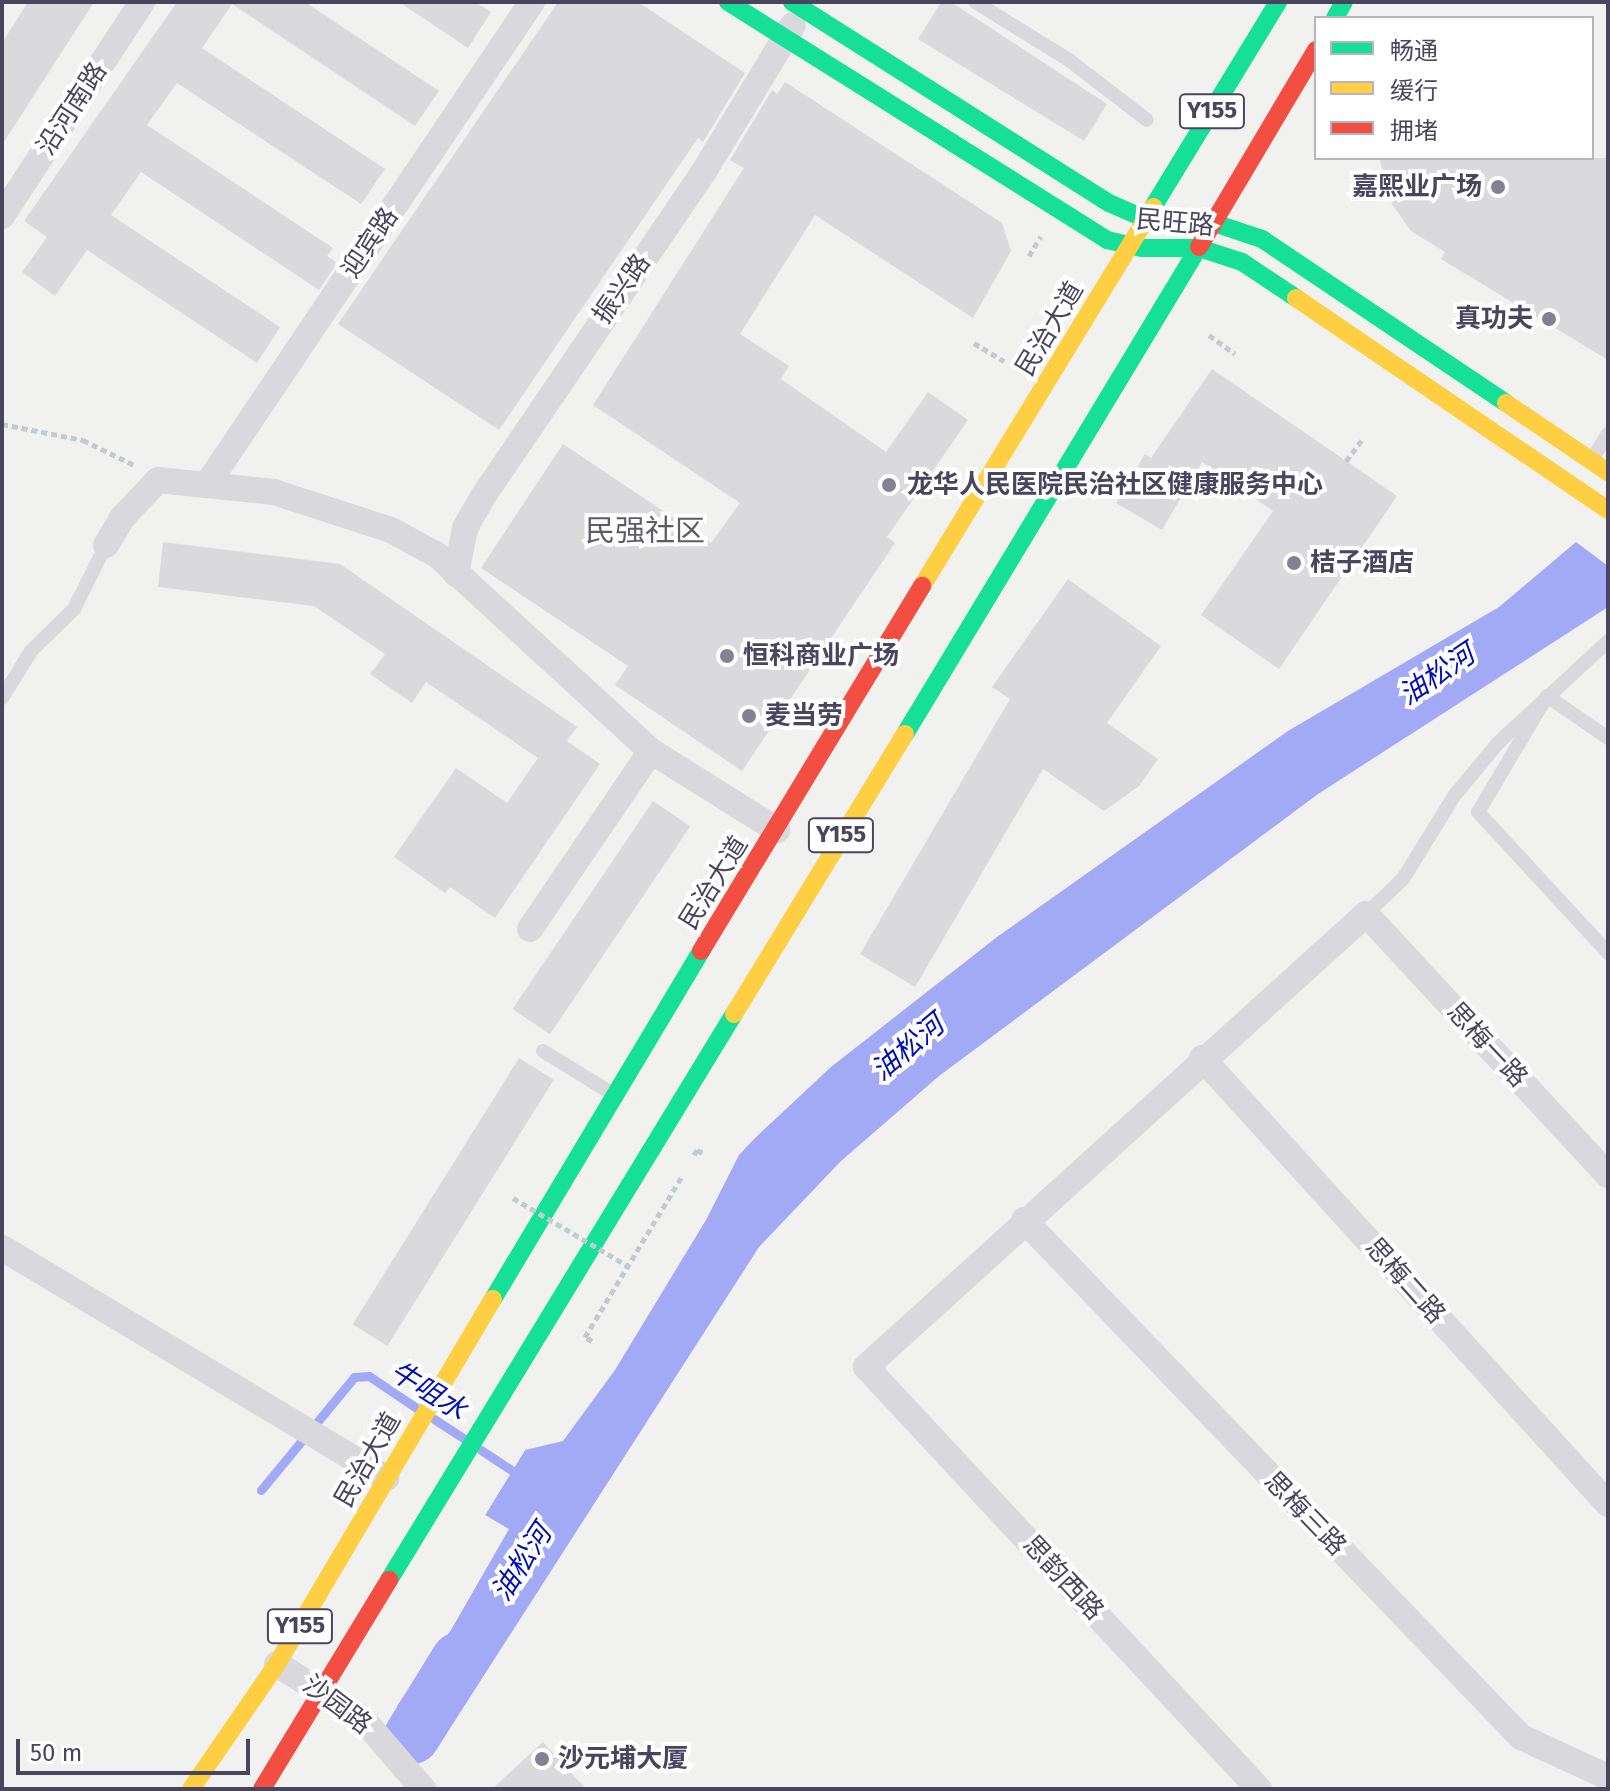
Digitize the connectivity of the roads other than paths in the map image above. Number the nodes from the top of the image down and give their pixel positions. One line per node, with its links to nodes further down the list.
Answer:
1 (142, 2): 10 (street, 沿河南路)
2 (532, 2): 18 (street, 迎宾路)
3 (728, 2): 7 (main road, 民旺路)
4 (975, 2): 9 (lane)
5 (1278, 2): 11 (main road, 民治大道 / Y155)
6 (798, 4): 7 (street, 振兴路); 11 (main road, 民旺路)
7 (787, 39): 13 (main road, 民旺路); 22 (street, 振兴路)
8 (1314, 53): 12 (main road, Y155)
9 (1147, 120)
10 (2, 216)
11 (1146, 219): 12 (main road, 民旺路); 13 (main road, 民治大道 / Y155)
12 (1214, 223): 14 (main road, Y155); 16 (main road, 民旺路)
13 (1130, 246): 14 (main road, 民旺路); 28 (main road, 民治大道 / Y155)
14 (1199, 248): 19 (main road, 民旺路); 41 (main road, Y155)
15 (1608, 434): 16 (lane)
16 (1592, 461): 17 (main road, 民旺路); 19 (lane)
17 (1608, 472)
18 (208, 483): 21 (street); 22 (street)
19 (1576, 486): 20 (main road, 民旺路)
20 (1601, 504)
21 (106, 545): 25 (lane)
22 (449, 579): 27 (street)
23 (1608, 641): 24 (lane)
24 (1547, 696): 26 (lane); 29 (lane); 31 (lane)
25 (2, 698)
26 (1608, 738)
27 (651, 751): 28 (street); 30 (street)
28 (777, 830): 34 (main road, 民治大道 / Y155)
29 (1366, 914): 33 (street); 35 (street, 思梅一路)
30 (530, 929)
31 (1608, 953)
32 (543, 1051): 34 (lane)
33 (1202, 1058): 36 (street); 39 (street, 思梅二路)
34 (613, 1095): 38 (main road, 民治大道 / Y155)
35 (1608, 1175)
36 (1024, 1220): 42 (street, 思梅三路); 46 (street, 思韵西路)
37 (2, 1248): 38 (street)
38 (394, 1467): 40 (main road, 民治大道 / Y155)
39 (1608, 1504)
40 (277, 1664): 41 (street, 沙园路); 43 (main road, 民治大道 / Y155)
41 (323, 1691): 44 (main road, Y155); 45 (street, 沙园路)
42 (1608, 1777)
43 (191, 1789)
44 (262, 1789)
45 (423, 1789)
46 (1259, 1789)

